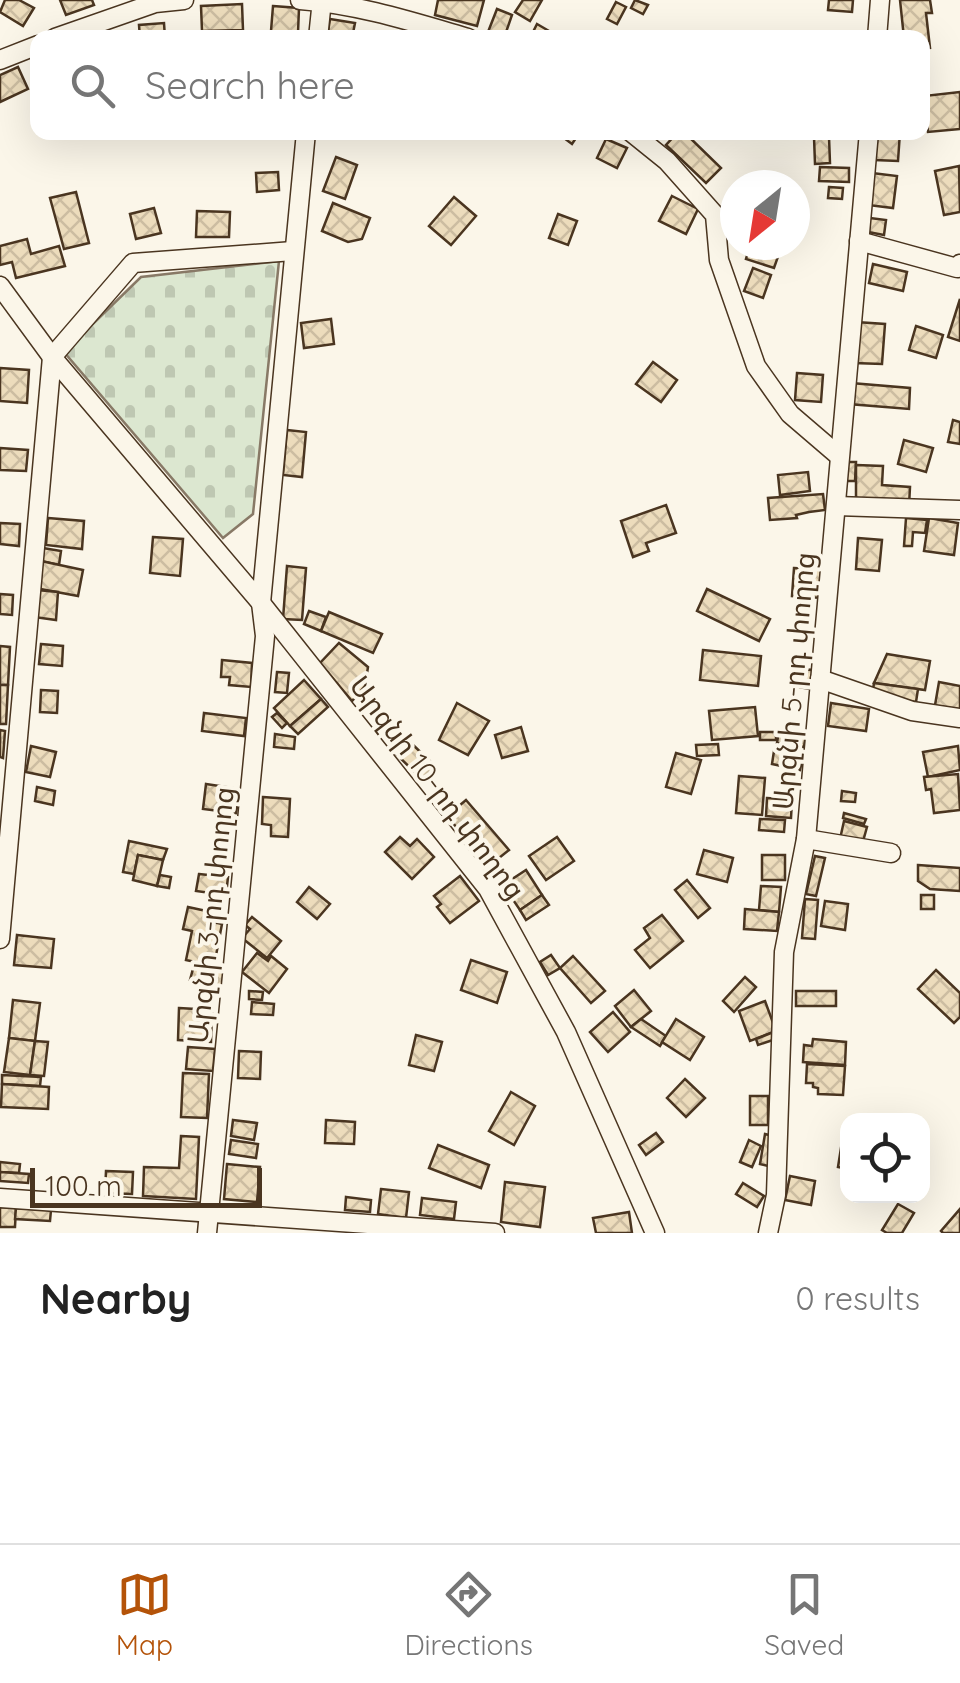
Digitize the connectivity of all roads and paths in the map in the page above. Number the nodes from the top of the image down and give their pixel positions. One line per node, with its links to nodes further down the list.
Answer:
1 (184, 0): 5 (street)
2 (300, 0): 4 (street)
3 (880, 0): 8 (street)
4 (322, 1): 6 (street); 7 (street)
5 (78, 30)
6 (319, 30)
7 (436, 30)
8 (878, 30)
9 (30, 48): 10 (street)
10 (0, 60)
11 (305, 140): 15 (street, Արզնի 3-րդ փողոց)
12 (641, 140): 19 (street)
13 (867, 140): 14 (street, Արզնի 5-րդ փողոց)
14 (859, 240): 16 (street); 19 (street, Արզնի 5-րդ փողոց)
15 (293, 250): 18 (street); 22 (street, Արզնի 3-րդ փողոց)
16 (960, 264)
17 (0, 286): 18 (street, Արզնի 10-րդ փողոց)
18 (52, 357): 22 (street, Արզնի 10-րդ փողոց); 27 (street)
19 (839, 456): 20 (street, Արզնի 5-րդ փողոց)
20 (836, 506): 21 (street); 23 (street, Արզնի 5-րդ փողոց)
21 (960, 510)
22 (261, 603): 29 (street, Արզնի 3-րդ փողոց); 32 (street, Արզնի 10-րդ փողոց)
23 (820, 679): 24 (street); 25 (street, Արզնի 5-րդ փողոց)
24 (960, 718)
25 (806, 839): 26 (street); 33 (street, Արզնի 5-րդ փողոց)
26 (890, 853)
27 (0, 939)
28 (0, 1198): 29 (street)
29 (208, 1214): 30 (street, Արզնի 3-րդ փողոց); 31 (street)
30 (207, 1233)
31 (493, 1233)
32 (655, 1233)
33 (768, 1233)

